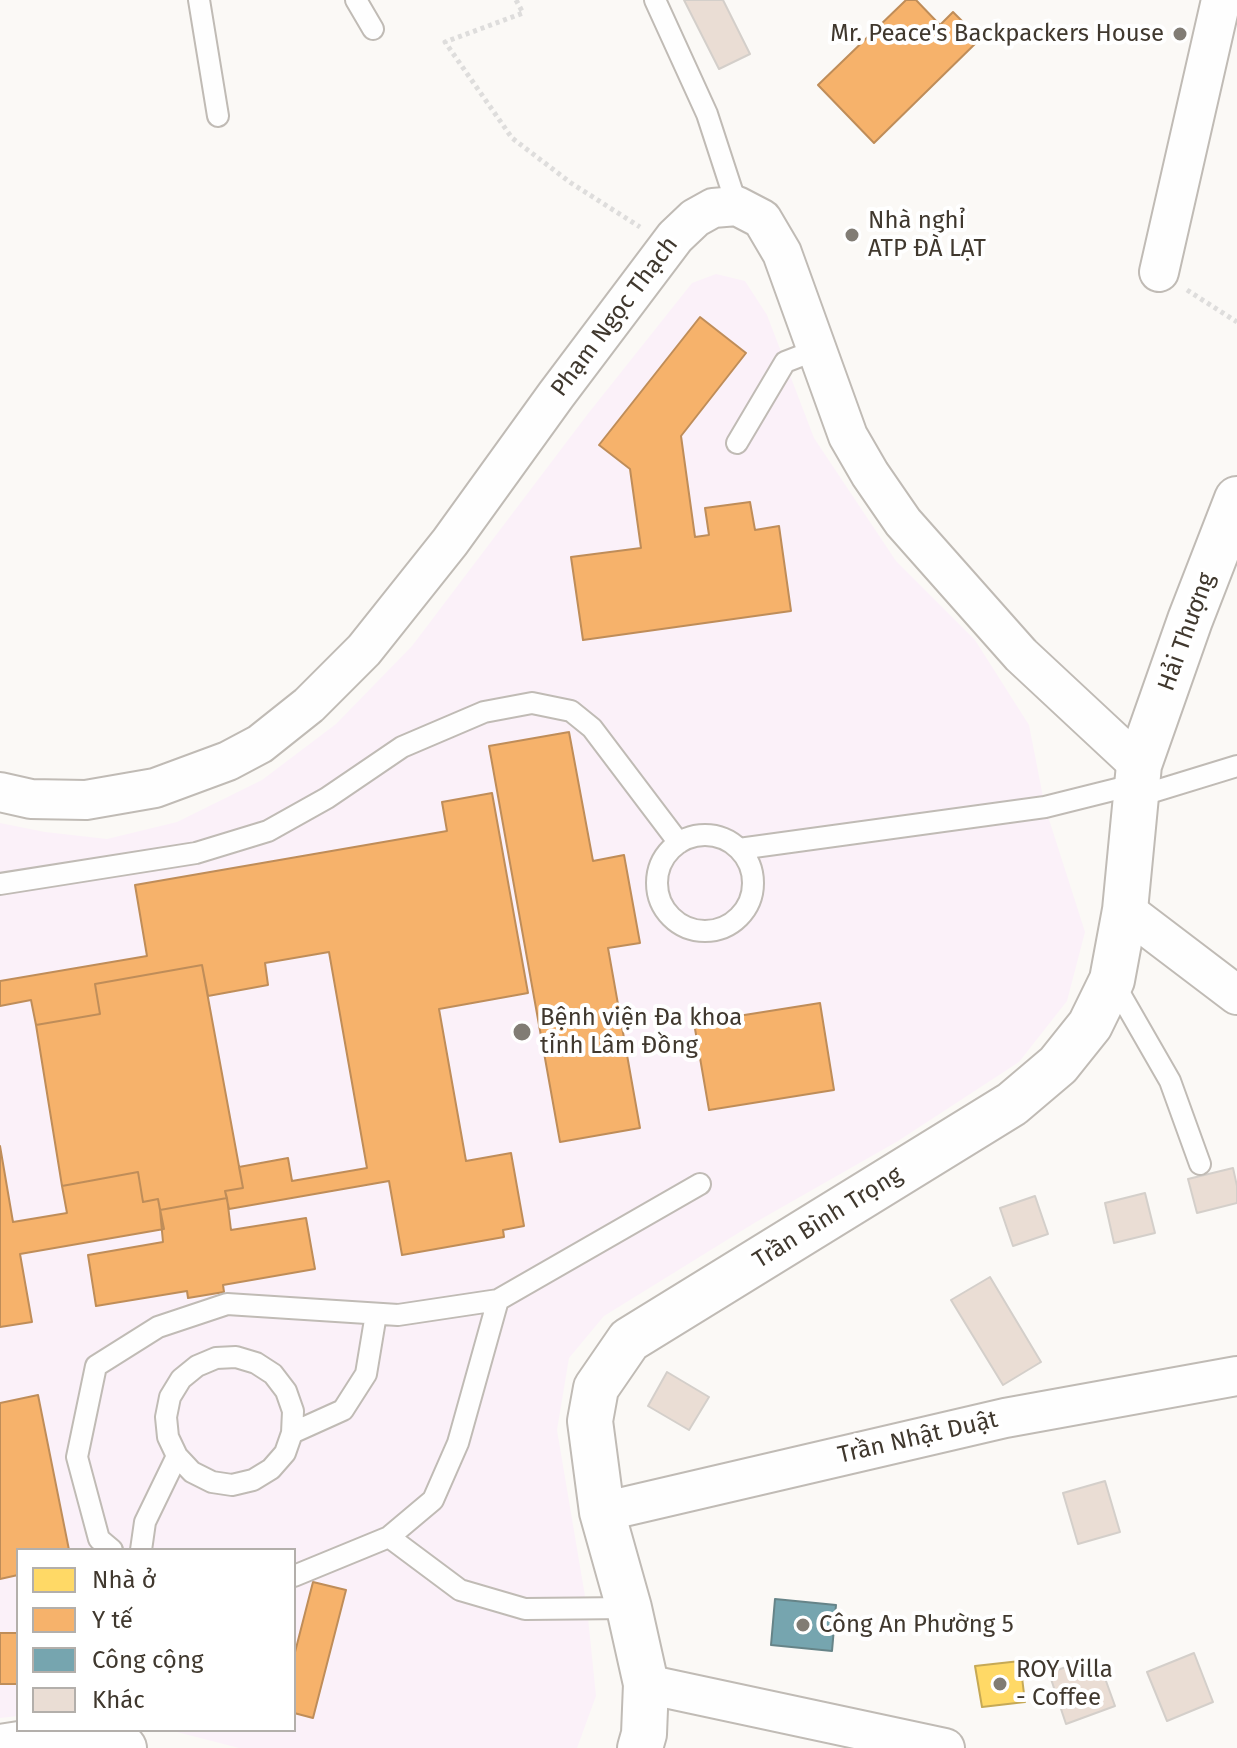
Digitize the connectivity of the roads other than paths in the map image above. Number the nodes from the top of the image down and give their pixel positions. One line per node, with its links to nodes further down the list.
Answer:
1 (199, 0): 6 (lane)
2 (356, 0): 5 (lane)
3 (655, 0): 7 (lane)
4 (1221, 0): 8 (street)
5 (373, 29)
6 (218, 116)
7 (737, 206): 9 (street); 14 (street, Phạm Ngọc Thạch)
8 (1159, 272)
9 (816, 350): 10 (lane); 13 (street)
10 (737, 443)
11 (1237, 499): 13 (street, Hải Thượng)
12 (1237, 766): 13 (lane)
13 (1137, 782): 16 (lane); 18 (street, Trần Bình Trọng)
14 (0, 792)
15 (679, 843): 16 (lane); 16 (lane); 17 (lane)
16 (739, 849)
17 (0, 884)
18 (1125, 910): 19 (street, Trần Bình Trọng); 20 (street)
19 (1112, 980): 21 (lane); 28 (street, Trần Bình Trọng)
20 (1237, 995)
21 (1200, 1164)
22 (700, 1184): 23 (lane)
23 (498, 1300): 24 (lane); 29 (lane)
24 (376, 1314): 26 (lane); 30 (lane)
25 (1237, 1376): 28 (street, Trần Nhật Duật)
26 (292, 1433): 27 (lane); 27 (lane)
27 (177, 1456): 31 (lane)
28 (602, 1512): 33 (street, Trần Bình Trọng)
29 (389, 1537): 32 (lane); 33 (lane)
30 (110, 1548)
31 (141, 1548)
32 (296, 1575)
33 (629, 1608): 34 (street, Trần Bình Trọng)
34 (646, 1684): 37 (street, Trần Bình Trọng); 38 (street)
35 (0, 1747): 36 (street)
36 (124, 1748)
37 (640, 1748)
38 (945, 1748)

